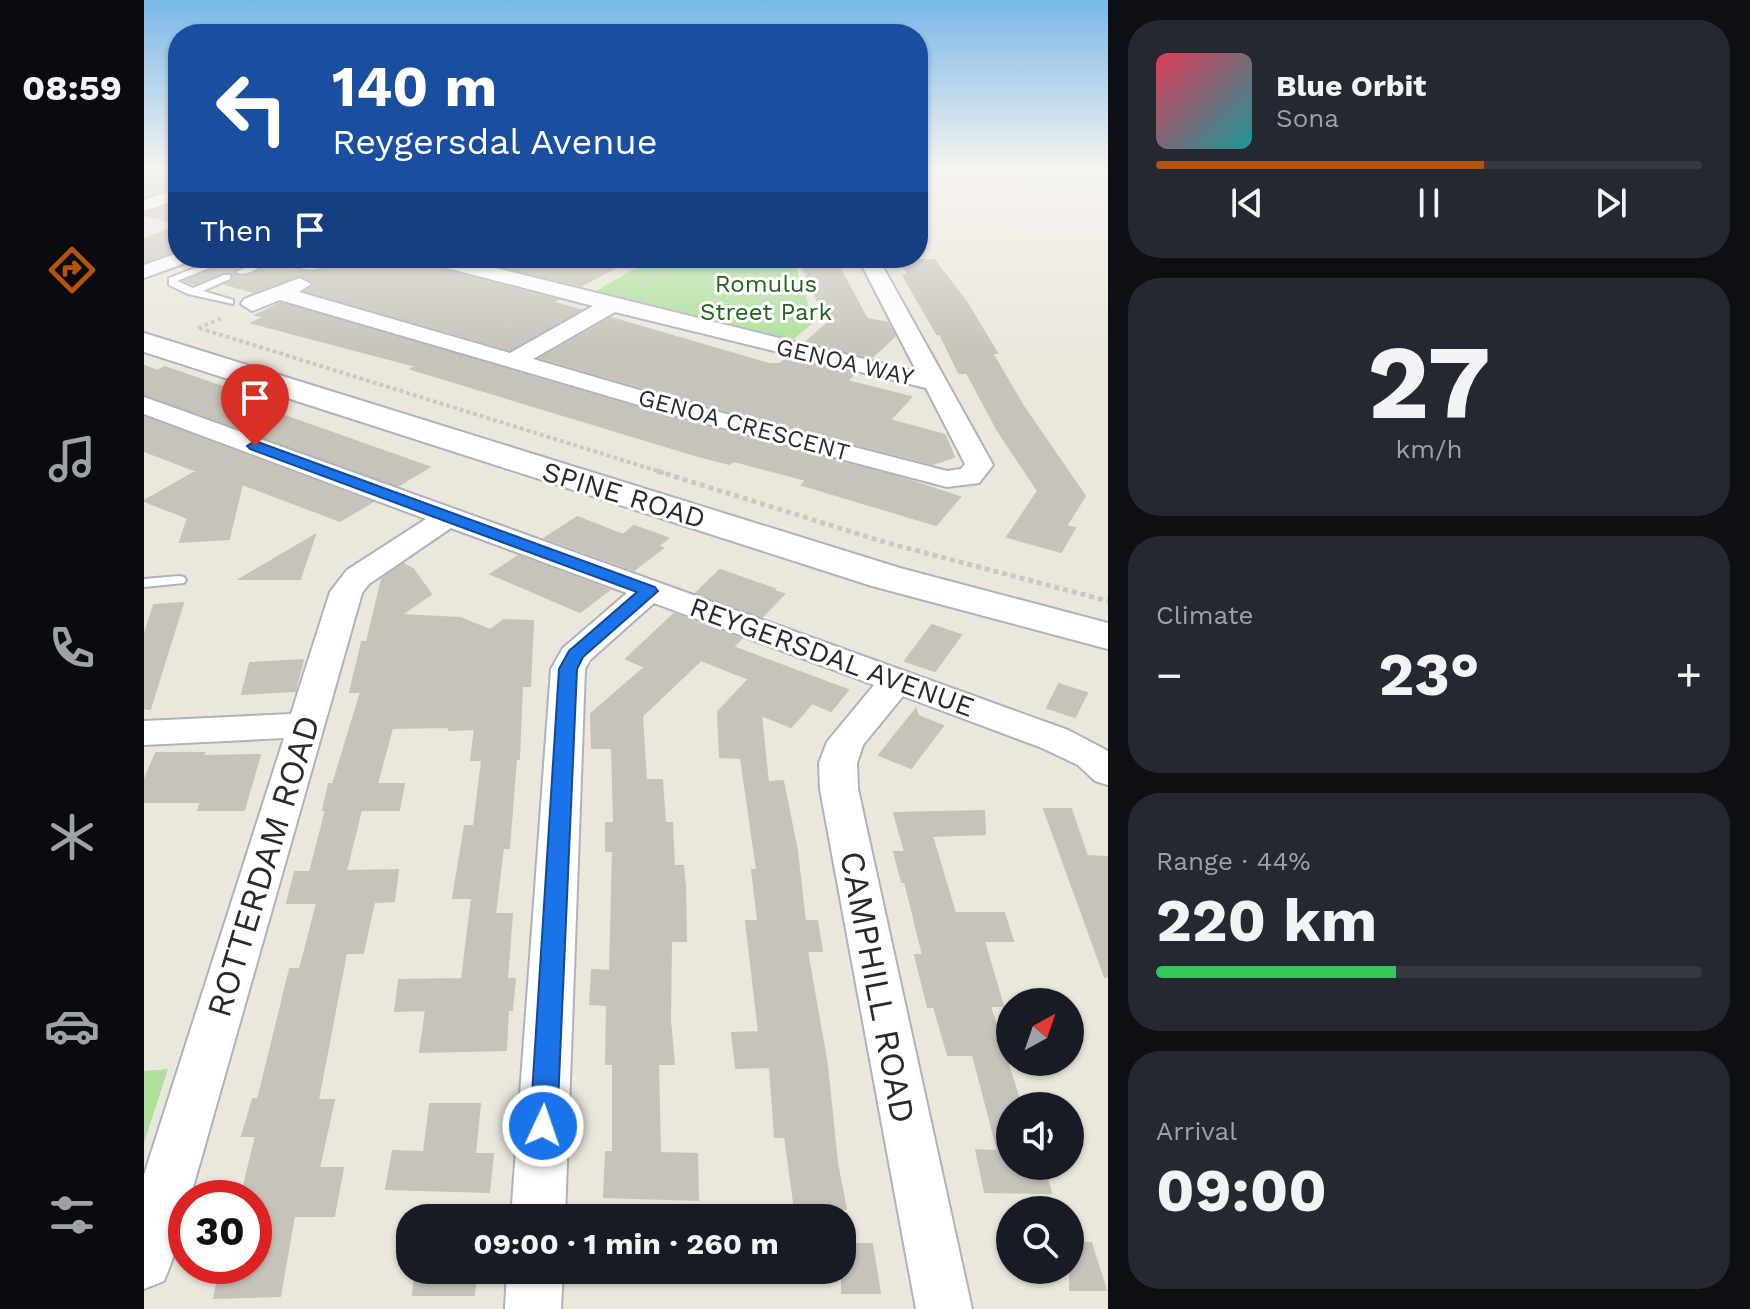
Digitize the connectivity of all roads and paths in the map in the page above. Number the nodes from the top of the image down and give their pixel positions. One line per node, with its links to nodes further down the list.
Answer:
1 (168, 263): 8 (street)
2 (203, 268): 12 (lane)
3 (251, 268): 9 (lane)
4 (470, 268): 10 (street, GENOA WAY)
5 (519, 268): 10 (street)
6 (671, 268): 15 (path)
7 (873, 268): 19 (street, GENOA CRESCENT)
8 (144, 272)
9 (241, 272)
10 (502, 276): 15 (street, GENOA WAY)
11 (227, 277): 12 (lane)
12 (192, 292): 13 (lane)
13 (229, 302)
14 (252, 304): 18 (street, GENOA CRESCENT)
15 (611, 305): 18 (street); 19 (street, GENOA WAY)
16 (199, 328): 25 (path)
17 (144, 342): 26 (main road, SPINE ROAD)
18 (513, 361): 19 (street, GENOA CRESCENT)
19 (934, 383)
20 (144, 405): 21 (street, REYGERSDAL AVENUE)
21 (448, 517): 24 (street, REYGERSDAL AVENUE); 28 (street, ROTTERDAM ROAD)
22 (179, 580): 23 (lane)
23 (144, 583)
24 (649, 591): 27 (street, REYGERSDAL AVENUE); 31 (street)
25 (1108, 601)
26 (1108, 636)
27 (896, 681): 30 (street, REYGERSDAL AVENUE); 35 (street, CAMPHILL ROAD)
28 (305, 725): 29 (street); 32 (street, ROTTERDAM ROAD)
29 (144, 733)
30 (1108, 772)
31 (539, 1204)
32 (144, 1262)
33 (534, 1284): 34 (street)
34 (533, 1309)
35 (944, 1309)

